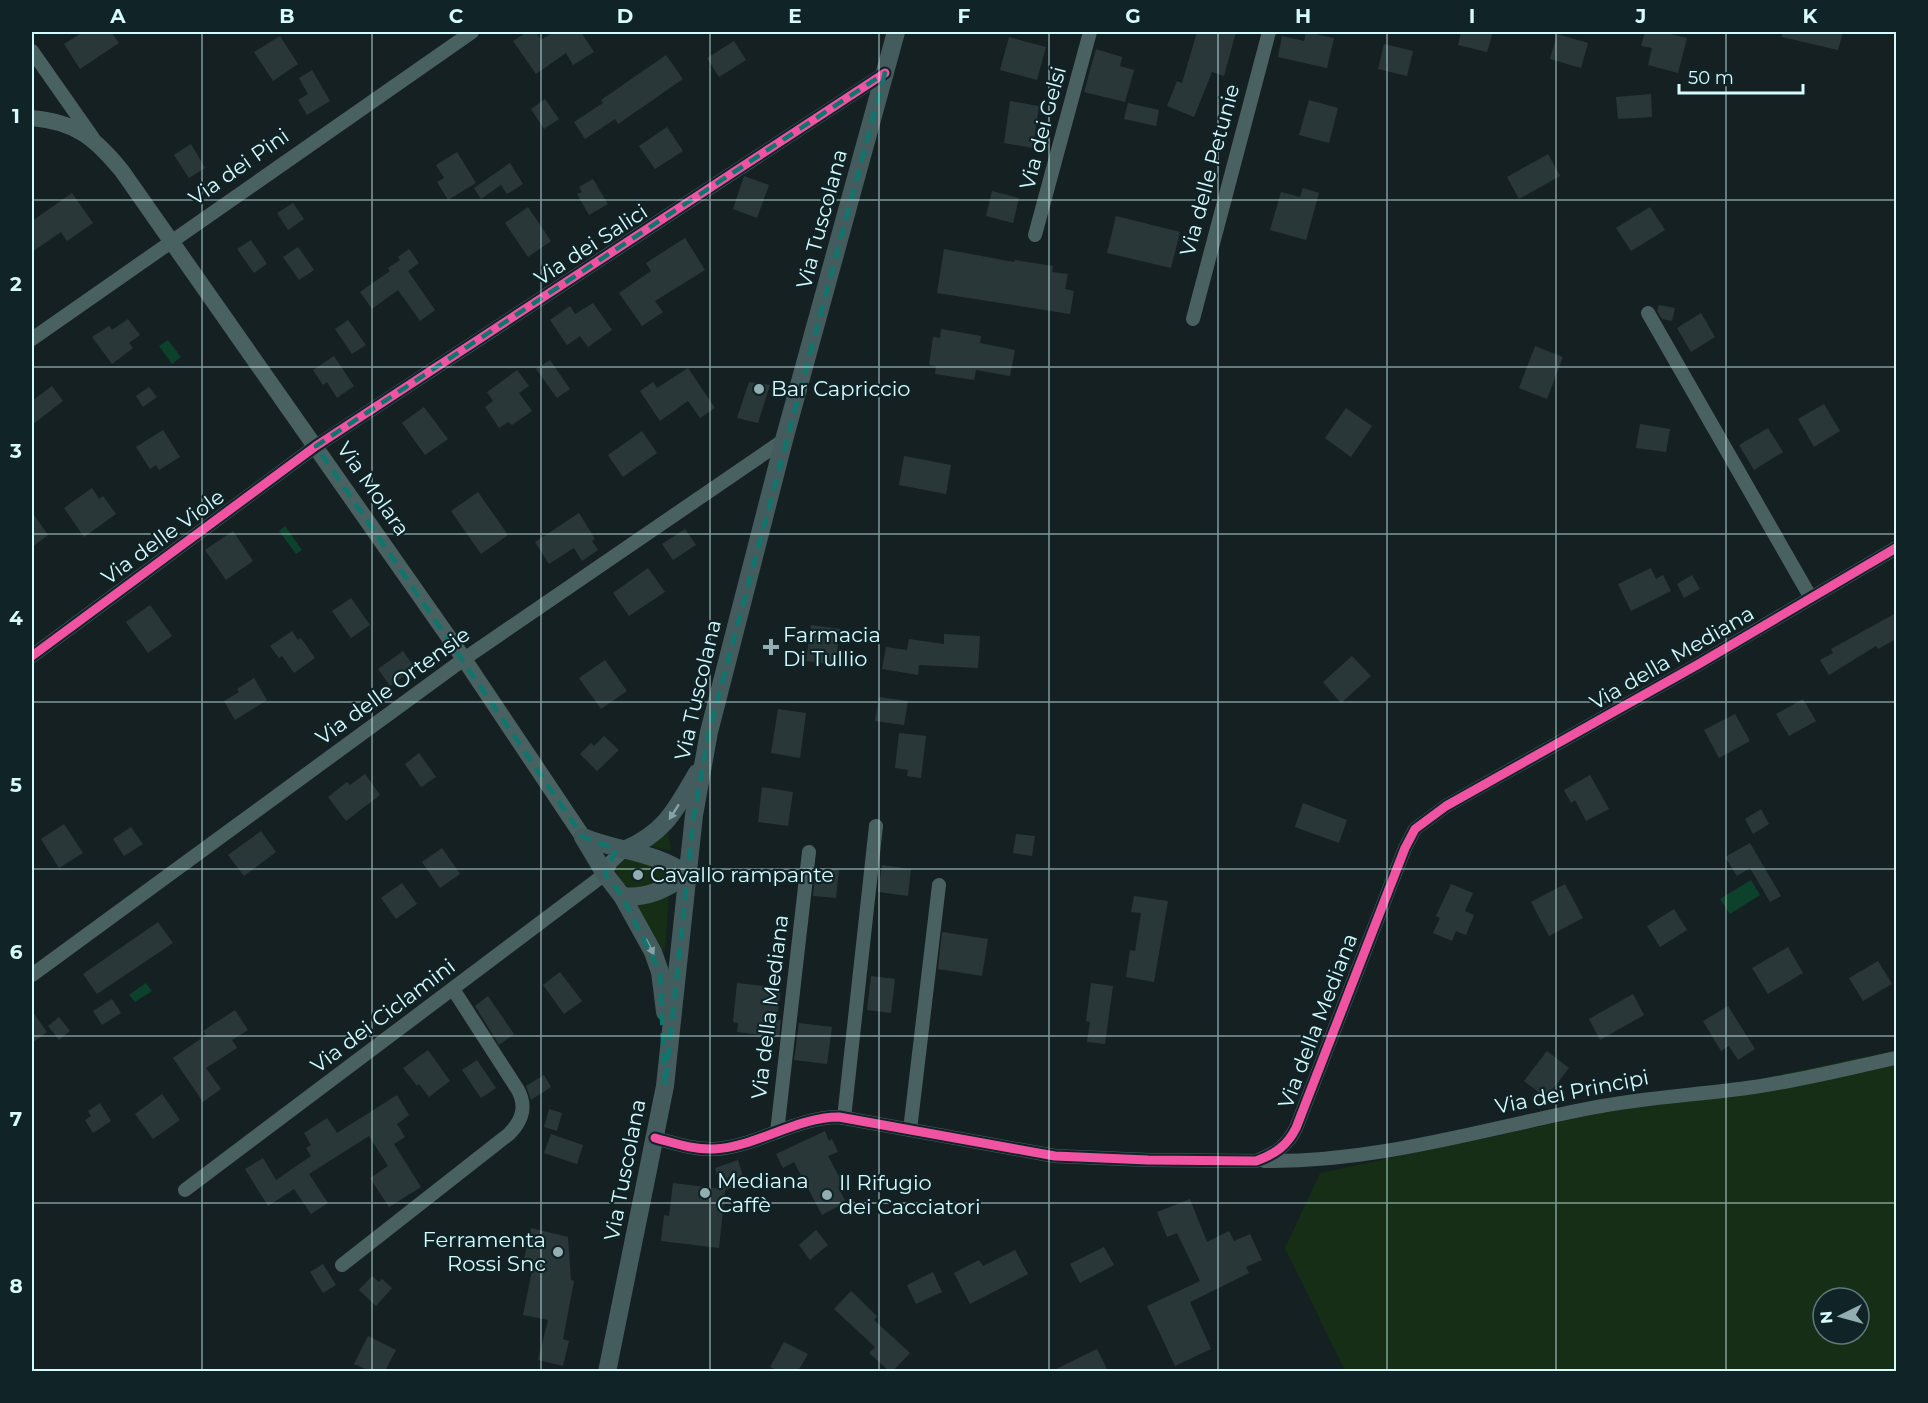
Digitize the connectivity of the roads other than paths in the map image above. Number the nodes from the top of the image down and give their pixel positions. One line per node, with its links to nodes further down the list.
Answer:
1 (472, 32): 10 (street, Via dei Pini)
2 (896, 32): 6 (main road, Via Tuscolana)
3 (1090, 32): 9 (street, Via dei Gelsi)
4 (1269, 32): 12 (street, Via delle Petunie)
5 (32, 51): 8 (street)
6 (885, 74): 14 (main road, Via Tuscolana); 15 (street, Via dei Salici)
7 (32, 118): 8 (street, Via Molara)
8 (93, 138): 10 (street, Via Molara)
9 (1035, 235)
10 (171, 240): 13 (street, Via dei Pini); 15 (street, Via Molara)
11 (1648, 313): 17 (street)
12 (1193, 319)
13 (32, 339)
14 (784, 440): 19 (street, Via delle Ortensie); 20 (main road, Via Tuscolana)
15 (316, 446): 18 (street, Via delle Viole); 19 (street, Via Molara)
16 (1896, 548): 17 (street, Via della Mediana)
17 (1811, 598): 37 (street, Via della Mediana)
18 (32, 656)
19 (464, 659): 22 (street, Via Molara); 29 (street, Via delle Ortensie)
20 (703, 761): 23 (main road, one-way to 23); 26 (main road, Via Tuscolana)
21 (876, 826): 33 (street)
22 (584, 837): 23 (main road); 25 (main road)
23 (624, 850): 25 (street, Via dei Ciclamini); 26 (main road)
24 (809, 852): 35 (street, Via della Mediana)
25 (605, 874): 28 (main road); 30 (street, Via dei Ciclamini)
26 (688, 875): 28 (main road); 32 (main road, Via Tuscolana)
27 (939, 885): 34 (street)
28 (622, 896): 32 (main road, one-way to 32)
29 (32, 975)
30 (453, 989): 38 (street, Via dei Ciclamini); 39 (street)
31 (1896, 1058): 37 (street, Via dei Principi)
32 (665, 1086): 36 (main road, Via Tuscolana)
33 (844, 1118): 34 (street, Via della Mediana); 35 (street, Via della Mediana)
34 (910, 1130): 37 (street, Via della Mediana)
35 (777, 1132): 36 (street, Via della Mediana)
36 (655, 1138): 40 (main road, Via Tuscolana)
37 (1256, 1161)
38 (185, 1190)
39 (342, 1265)
40 (607, 1371)

